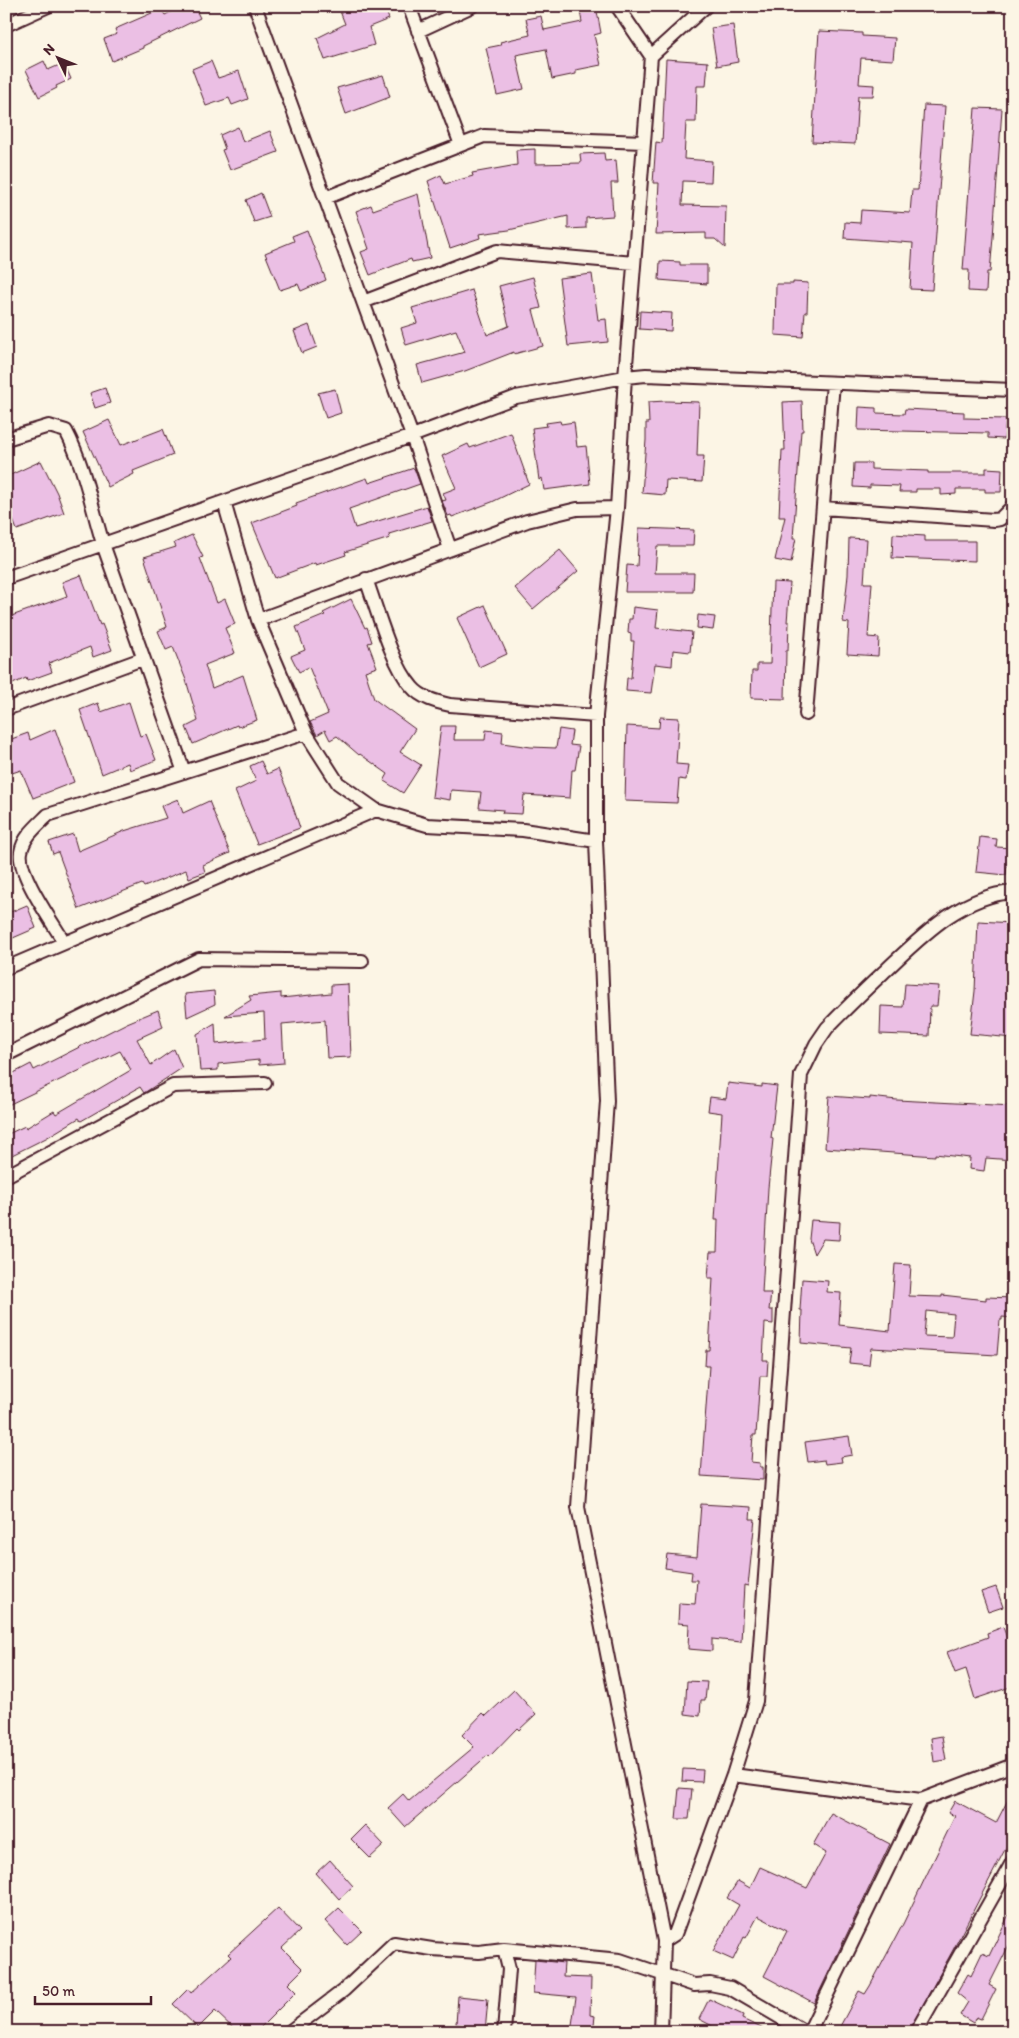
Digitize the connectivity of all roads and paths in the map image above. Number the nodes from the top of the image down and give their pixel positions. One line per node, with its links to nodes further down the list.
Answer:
1 (48, 6): 7 (street)
2 (255, 6): 12 (street)
3 (408, 6): 8 (street)
4 (472, 6): 8 (street)
5 (617, 6): 9 (street)
6 (706, 6): 9 (street)
7 (6, 25)
8 (418, 31): 11 (street)
9 (651, 56): 10 (street)
10 (644, 142): 11 (street); 13 (street)
11 (460, 145): 12 (street)
12 (325, 198): 14 (street)
13 (634, 263): 14 (street); 15 (street)
14 (363, 302): 18 (street)
15 (625, 377): 16 (street); 18 (street); 22 (street)
16 (833, 383): 17 (street); 23 (street)
17 (1013, 390)
18 (412, 436): 20 (street); 25 (street)
19 (6, 439): 24 (street)
20 (224, 502): 24 (street); 28 (street)
21 (1013, 506): 23 (street)
22 (618, 508): 25 (street); 32 (street)
23 (823, 508): 31 (street)
24 (103, 543): 26 (street); 29 (street)
25 (450, 549): 27 (street)
26 (6, 578)
27 (366, 579): 28 (street); 32 (street)
28 (258, 620): 33 (street)
29 (142, 659): 30 (street); 34 (street)
30 (6, 709)
31 (806, 714)
32 (596, 716): 36 (street)
33 (306, 733): 34 (street); 35 (street)
34 (184, 772): 38 (street)
35 (376, 810): 36 (street); 38 (street)
36 (596, 841): 48 (street)
37 (1013, 892): 45 (street)
38 (64, 942): 40 (street)
39 (362, 960): 41 (street)
40 (6, 968)
41 (6, 1055)
42 (265, 1083): 43 (street)
43 (6, 1176)
44 (1013, 1765): 46 (street)
45 (733, 1775): 46 (street); 48 (street)
46 (922, 1800): 55 (street)
47 (1013, 1861): 56 (street)
48 (664, 1941): 50 (street)
49 (504, 1949): 50 (street); 51 (street); 52 (street)
50 (664, 1976): 53 (street); 54 (street)
51 (289, 2032)
52 (504, 2032)
53 (661, 2032)
54 (805, 2032)
55 (809, 2032)
56 (916, 2032)

